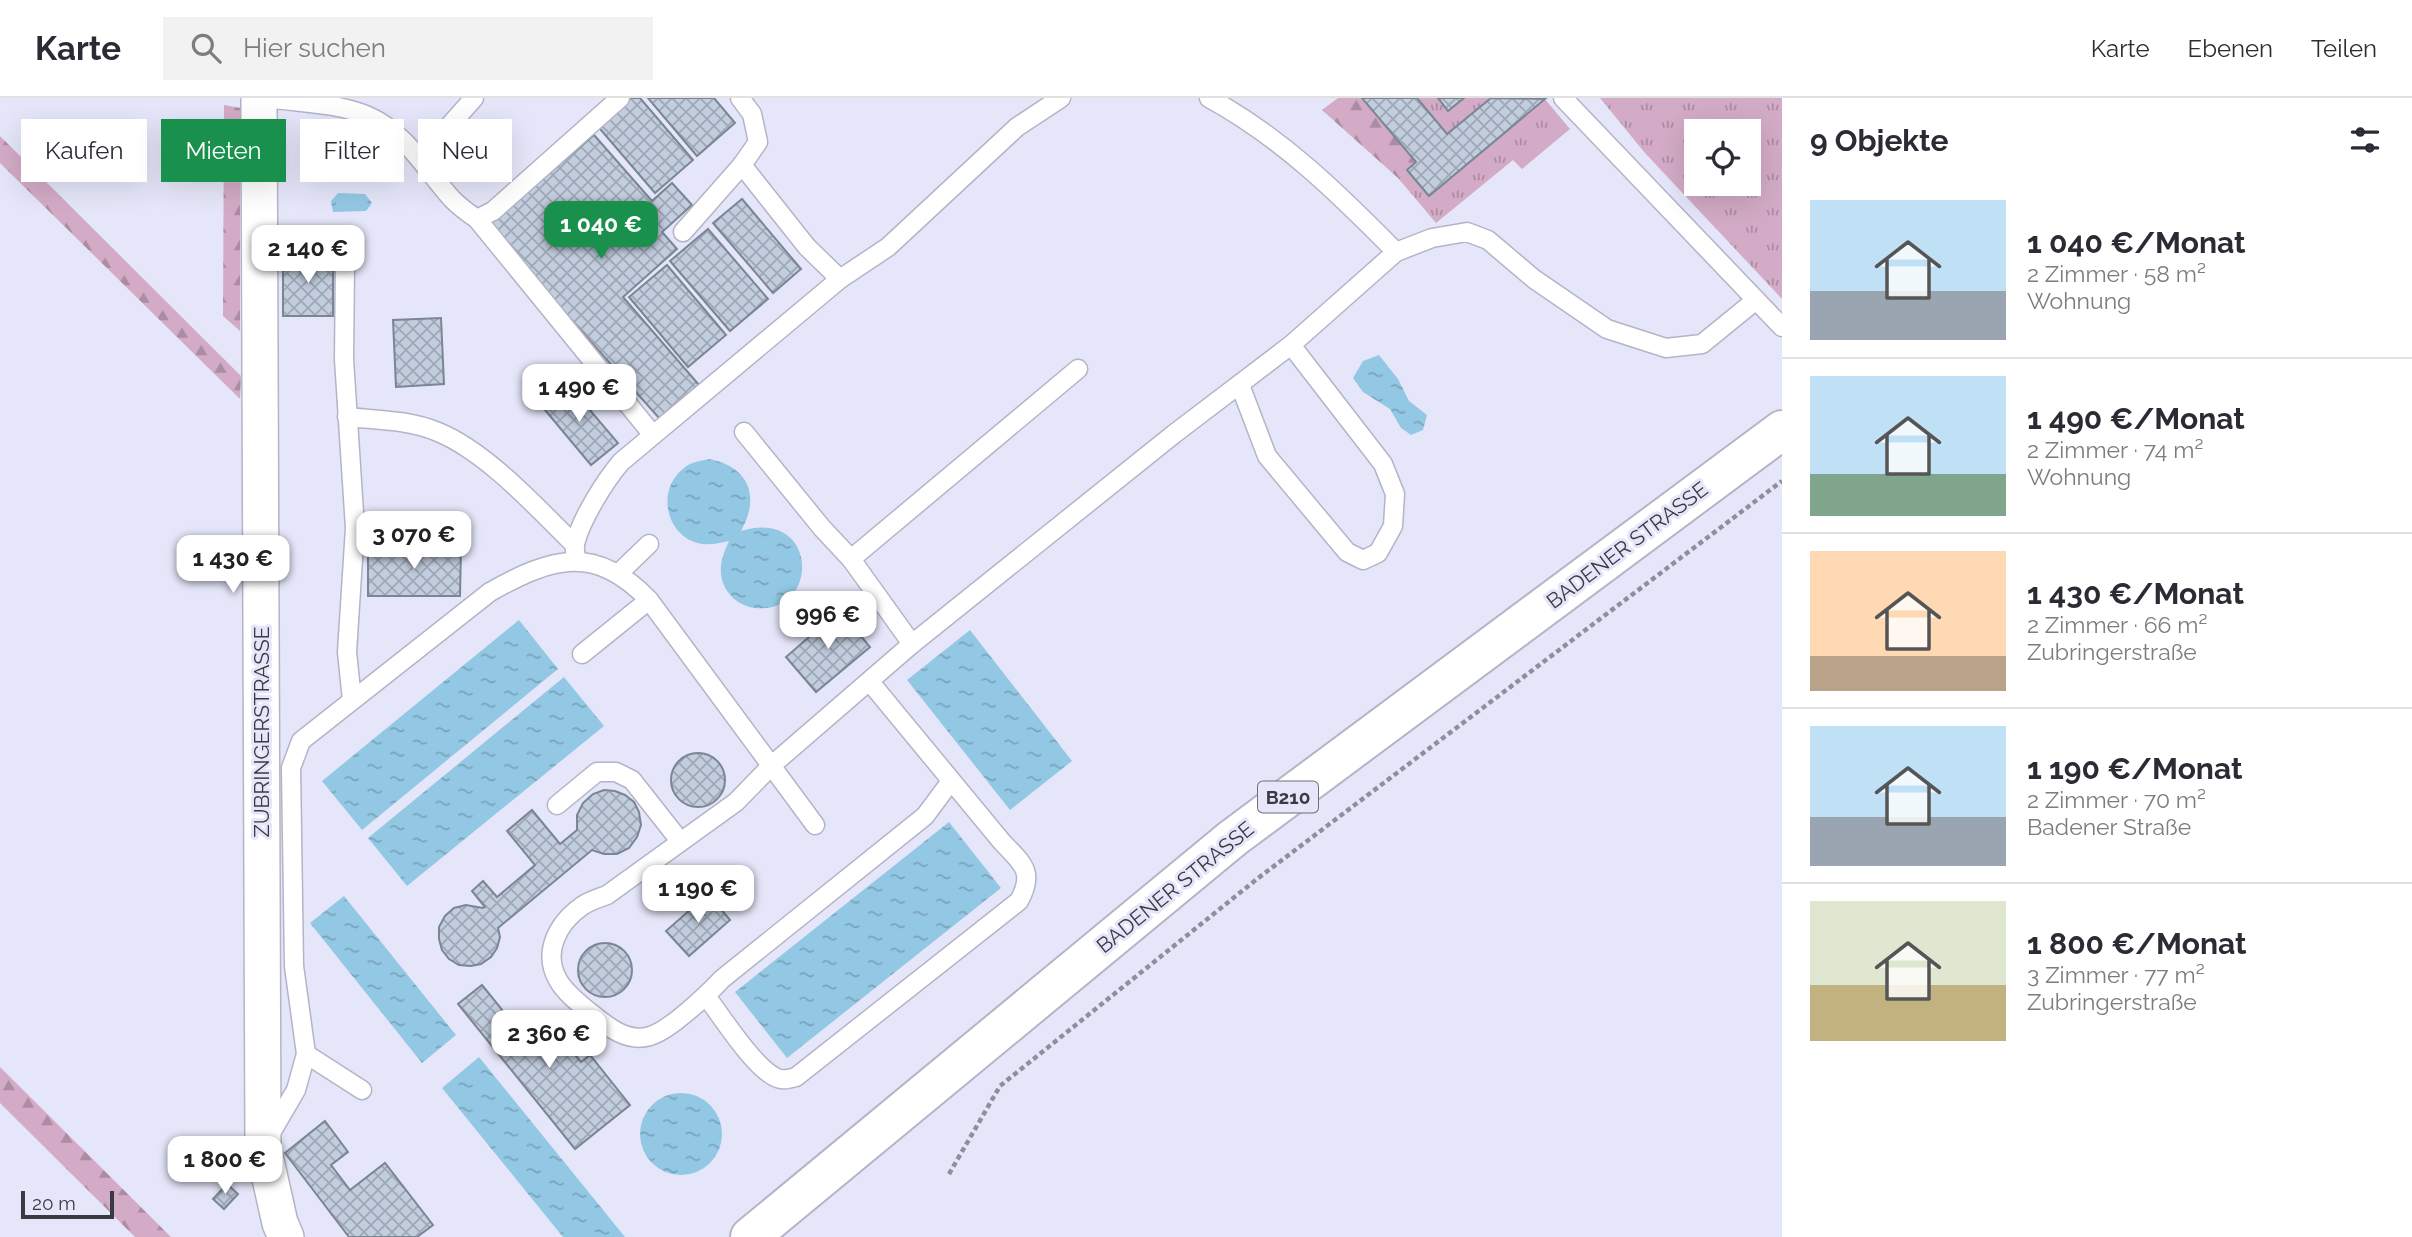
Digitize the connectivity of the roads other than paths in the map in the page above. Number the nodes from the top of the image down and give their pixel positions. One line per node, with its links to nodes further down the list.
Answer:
1 (259, 98): 44 (street, ZUBRINGERSTRASSE)
2 (268, 98): 10 (lane)
3 (474, 98): 9 (lane)
4 (620, 98): 13 (lane)
5 (740, 98): 11 (lane)
6 (1061, 98): 17 (lane)
7 (1209, 98): 15 (lane)
8 (1563, 98): 18 (lane)
9 (455, 119)
10 (418, 157)
11 (741, 164): 14 (lane); 17 (lane)
12 (439, 182): 13 (lane)
13 (477, 219): 26 (lane)
14 (683, 232)
15 (1396, 252): 18 (lane); 20 (lane)
16 (345, 265): 23 (lane)
17 (840, 279): 26 (lane)
18 (1756, 300): 19 (lane)
19 (1782, 327)
20 (1292, 345): 22 (lane); 22 (lane)
21 (1078, 369): 29 (lane)
22 (1240, 384): 32 (lane)
23 (347, 417): 28 (lane); 35 (lane)
24 (1782, 430): 46 (main road, BADENER STRASSE / B210)
25 (744, 432): 29 (lane)
26 (653, 435): 28 (lane)
27 (649, 544): 30 (lane)
28 (576, 553): 30 (lane); 35 (lane)
29 (851, 559): 32 (lane)
30 (619, 573): 31 (lane)
31 (649, 600): 33 (lane); 36 (lane)
32 (912, 644): 34 (lane)
33 (582, 654)
34 (870, 682): 36 (lane); 37 (lane)
35 (352, 700): 42 (lane)
36 (772, 765): 39 (lane); 40 (lane)
37 (951, 781): 41 (lane); 41 (lane)
38 (557, 805): 40 (lane)
39 (815, 825)
40 (680, 841): 41 (lane)
41 (706, 996)
42 (306, 1054): 43 (lane); 44 (lane)
43 (362, 1090)
44 (263, 1147): 45 (street, ZUBRINGERSTRASSE)
45 (286, 1237)
46 (750, 1237)

